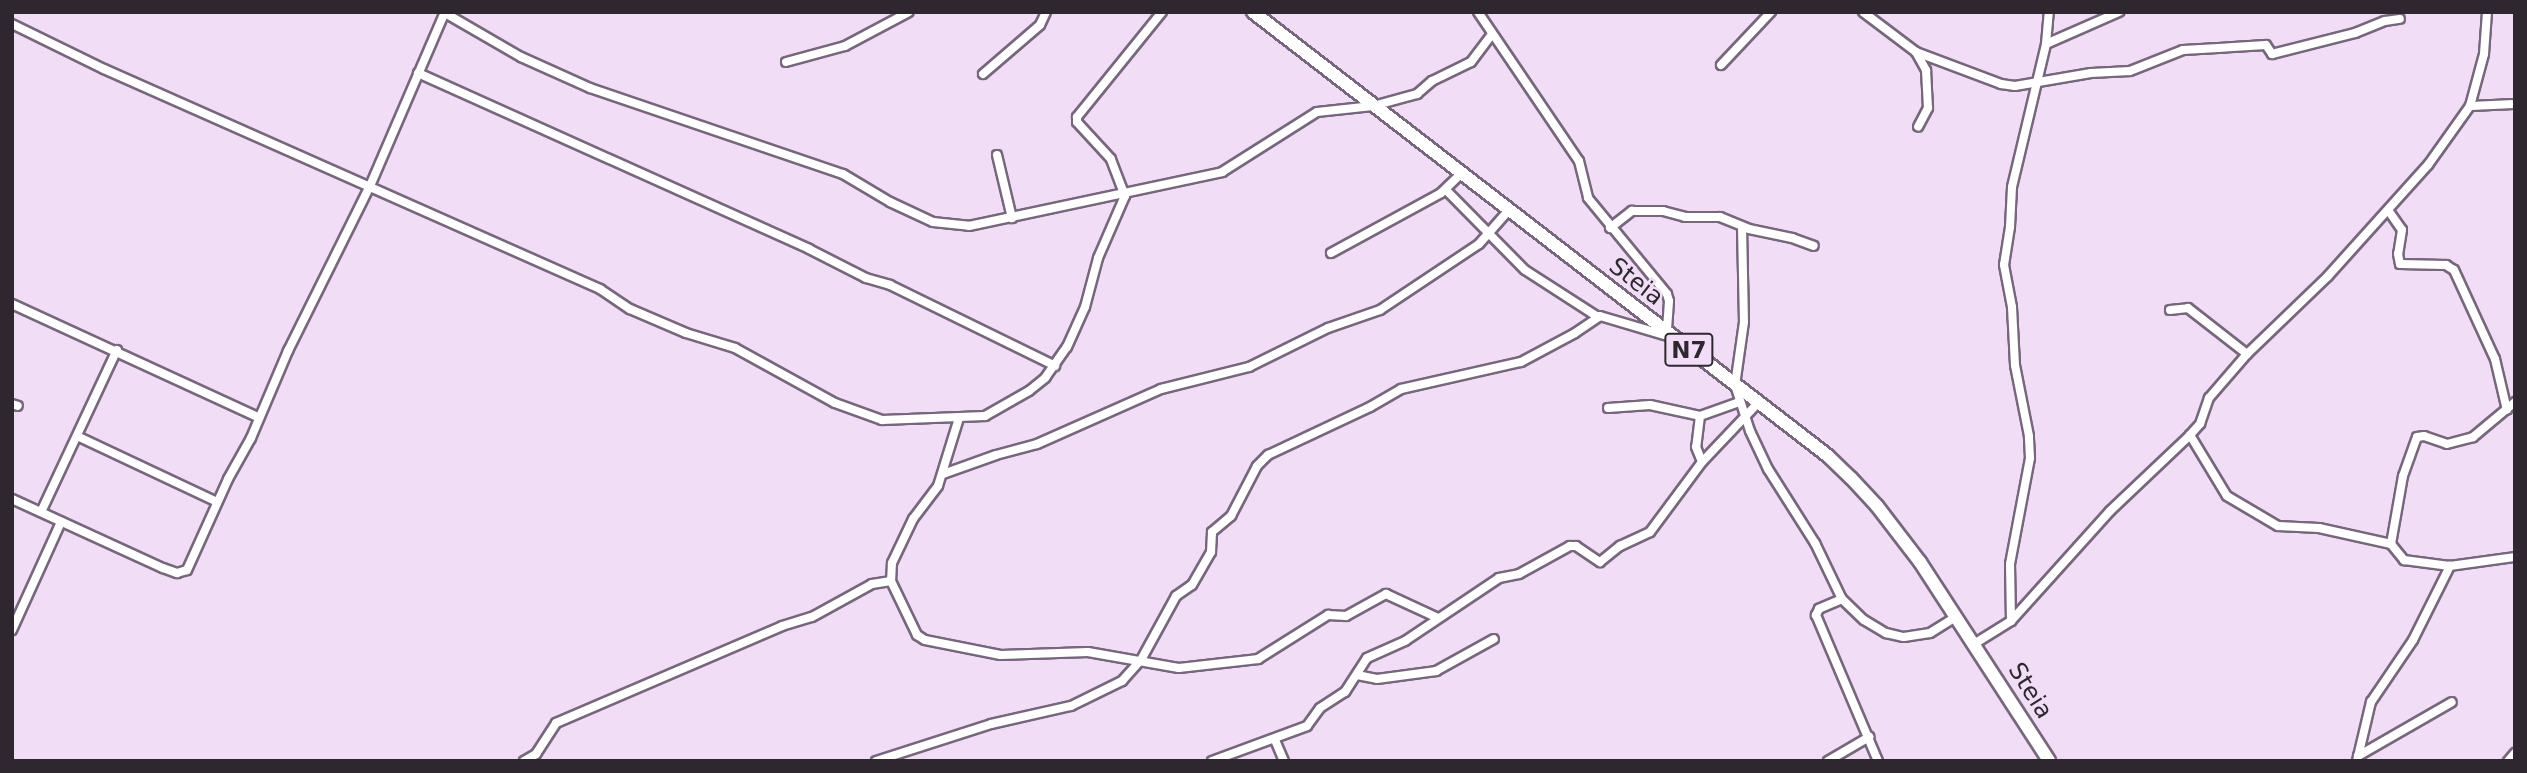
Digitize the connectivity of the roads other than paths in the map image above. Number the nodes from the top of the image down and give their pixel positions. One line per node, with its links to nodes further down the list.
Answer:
1 (909, 12): 18 (street)
2 (1046, 12): 21 (street)
3 (1162, 12): 31 (street)
4 (1253, 12): 24 (main road, Steia / N7)
5 (1491, 12): 12 (street)
6 (1771, 12): 19 (street)
7 (1863, 12): 17 (street)
8 (2049, 12): 16 (street)
9 (2119, 12): 16 (street)
10 (2487, 12): 25 (street)
11 (445, 13): 20 (street); 34 (street)
12 (1481, 16): 15 (street)
13 (2400, 19): 22 (street)
14 (12, 24): 29 (street)
15 (1491, 34): 24 (street); 36 (street)
16 (2046, 44): 22 (street)
17 (1916, 52): 22 (street); 26 (street)
18 (786, 61)
19 (1721, 65)
20 (418, 73): 29 (street); 46 (street)
21 (983, 74)
22 (2035, 84): 72 (street)
23 (2515, 104): 25 (street)
24 (1373, 106): 28 (main road, Steia / N7); 31 (street)
25 (2470, 106): 33 (street)
26 (1918, 127)
27 (997, 155): 34 (street)
28 (1461, 174): 30 (street); 32 (main road, Steia / N7)
29 (370, 186): 54 (street); 55 (street)
30 (1446, 190): 37 (street); 39 (street)
31 (1124, 192): 34 (street); 46 (street)
32 (1509, 210): 37 (street); 43 (main road, Steia / N7)
33 (2388, 210): 45 (street); 52 (street)
34 (1012, 218)
35 (1742, 227): 36 (street); 38 (street); 47 (street)
36 (1610, 228): 43 (street)
37 (1489, 232): 42 (street); 60 (street)
38 (1814, 246)
39 (1331, 253)
40 (12, 304): 44 (street)
41 (2170, 310): 45 (street)
42 (1598, 317): 43 (street); 76 (street)
43 (1671, 335): 47 (main road, Steia / N7)
44 (117, 351): 54 (street); 58 (street)
45 (2247, 354): 57 (street)
46 (1055, 366): 55 (street)
47 (1735, 385): 48 (street); 50 (main road, Steia / N7)
48 (1739, 402): 53 (street); 56 (street)
49 (2515, 402): 52 (street)
50 (1758, 403): 56 (street); 70 (main road, Steia / N7)
51 (1608, 408): 53 (street)
52 (2507, 410): 65 (street)
53 (1700, 416): 59 (street)
54 (258, 417): 62 (street)
55 (959, 418): 60 (street)
56 (1745, 419): 59 (street); 69 (street)
57 (2190, 435): 65 (street); 72 (street)
58 (77, 436): 62 (street); 63 (street)
59 (1702, 462): 71 (street)
60 (943, 474): 68 (street)
61 (12, 499): 63 (street)
62 (217, 502): 64 (street)
63 (41, 512): 64 (street)
64 (61, 522): 73 (street)
65 (2390, 544): 67 (street)
66 (2515, 556): 67 (street)
67 (2450, 566): 82 (street)
68 (891, 581): 76 (street); 83 (street)
69 (1842, 599): 70 (street); 79 (street)
70 (1956, 617): 75 (main road, Steia / N7)
71 (1438, 618): 76 (street); 77 (street)
72 (2011, 621): 75 (street)
73 (12, 630)
74 (1494, 639): 77 (street)
75 (1975, 644): 89 (main road, Steia / N7)
76 (1141, 660): 84 (street)
77 (1357, 675): 80 (street)
78 (2452, 702): 82 (street)
79 (1869, 737): 87 (street); 88 (street)
80 (1275, 740): 85 (street); 86 (street)
81 (2515, 753): 90 (street)
82 (2357, 758)
83 (524, 761)
84 (876, 761)
85 (1212, 761)
86 (1284, 761)
87 (1828, 761)
88 (1878, 761)
89 (2049, 761)
90 (2508, 761)

